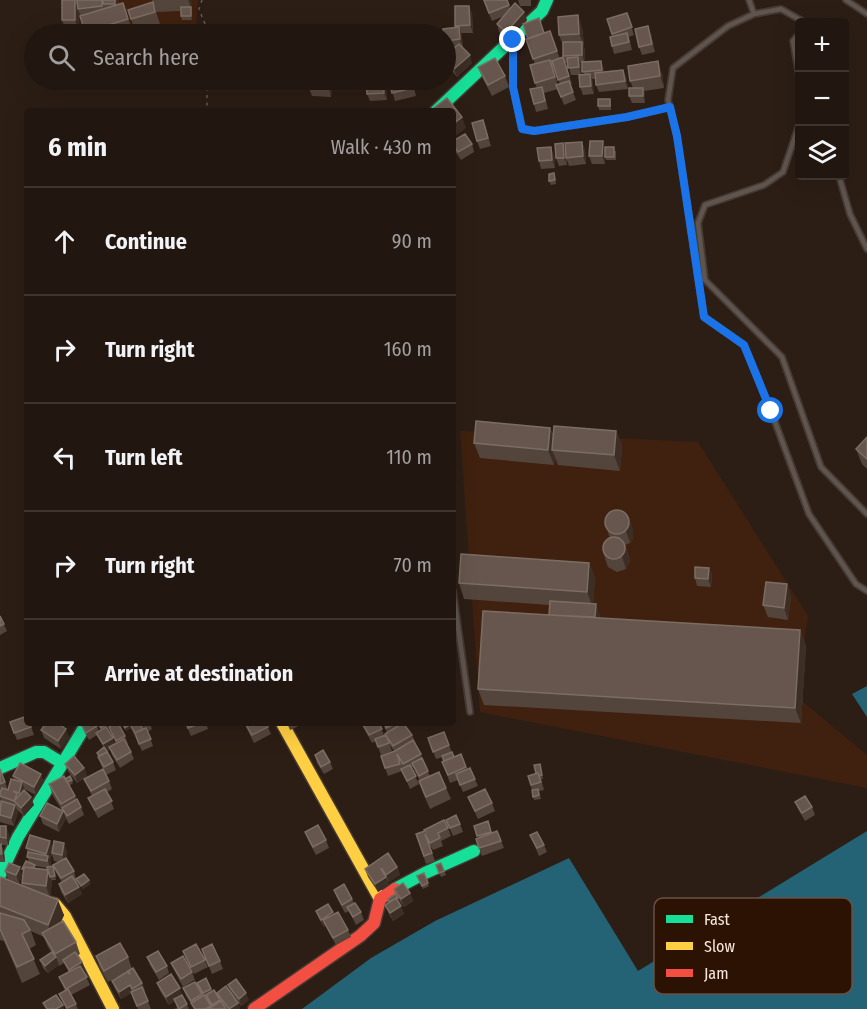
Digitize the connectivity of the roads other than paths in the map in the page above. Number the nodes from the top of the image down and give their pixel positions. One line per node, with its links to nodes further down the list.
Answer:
1 (748, 0): 4 (lane)
2 (846, 0): 5 (lane)
3 (545, 6): 7 (street)
4 (754, 14): 6 (lane); 8 (lane)
5 (867, 14)
6 (797, 18)
7 (513, 40): 8 (lane); 9 (street)
8 (670, 107): 14 (lane)
9 (439, 108)
10 (799, 126): 13 (lane)
11 (840, 180): 12 (lane)
12 (867, 249)
13 (867, 514)
14 (867, 591)
15 (456, 612): 16 (lane)
16 (470, 712)
17 (85, 726): 19 (street)
18 (284, 726): 23 (street)
19 (62, 763): 20 (street); 22 (street)
20 (0, 768)
21 (474, 851): 23 (street)
22 (0, 875)
23 (380, 899): 26 (street)
24 (39, 900): 25 (street)
25 (113, 1009)
26 (254, 1009)

